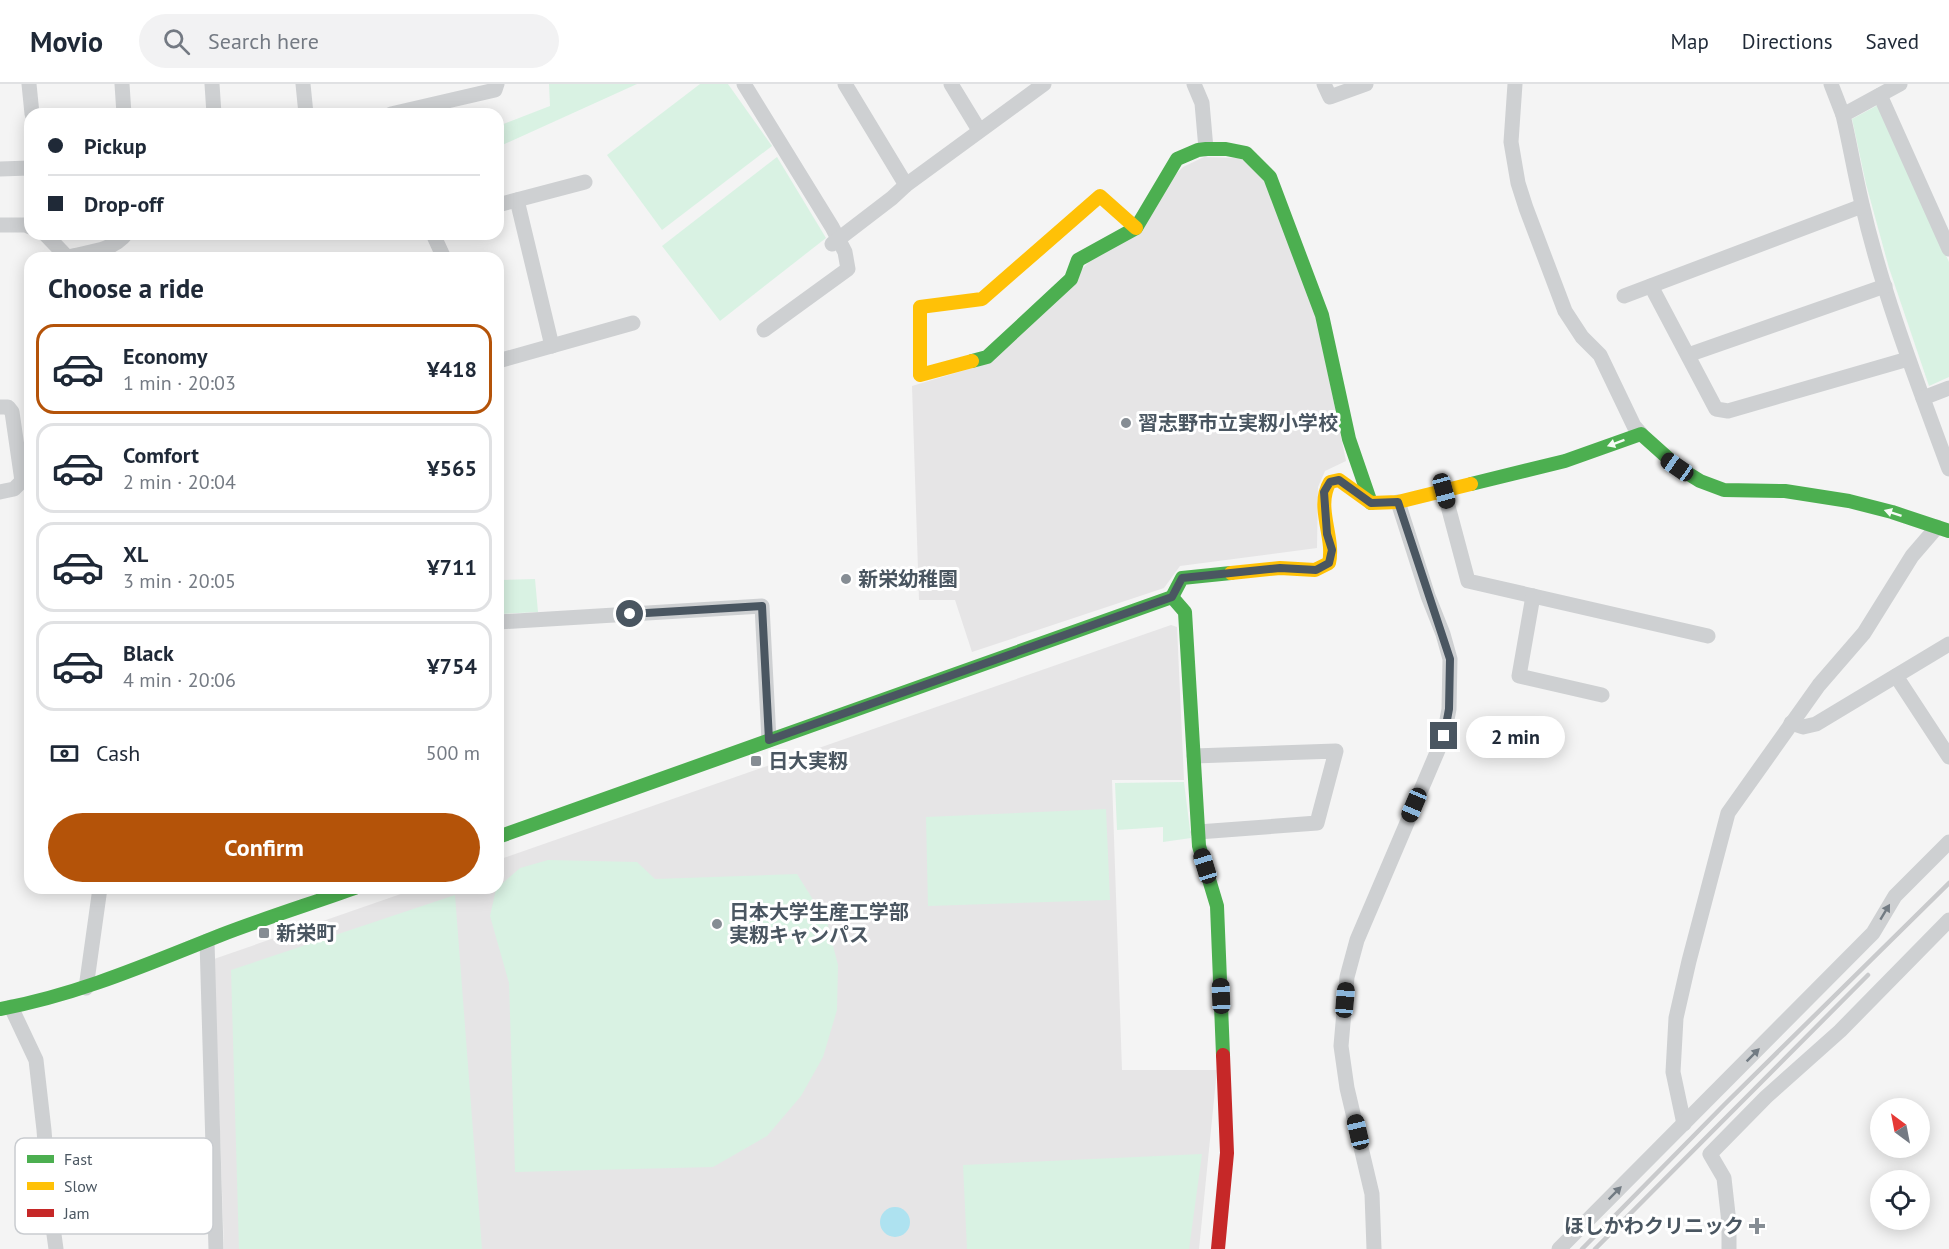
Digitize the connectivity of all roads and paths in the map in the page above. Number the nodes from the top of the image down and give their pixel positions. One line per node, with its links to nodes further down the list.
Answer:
1 (29, 84): 17 (street)
2 (122, 84): 18 (street)
3 (212, 84): 19 (street)
4 (303, 84): 20 (street)
5 (497, 84): 21 (street)
6 (744, 84): 37 (street)
7 (845, 84): 28 (street)
8 (951, 84): 23 (street)
9 (1044, 84): 23 (street)
10 (1194, 84): 24 (street)
11 (1324, 84): 12 (street)
12 (1366, 84)
13 (1515, 84): 53 (street)
14 (1831, 84): 22 (street)
15 (1900, 84): 16 (street)
16 (1880, 95): 22 (street); 38 (street)
17 (31, 108)
18 (124, 108)
19 (214, 108)
20 (305, 108)
21 (417, 108)
22 (1843, 115): 31 (street)
23 (980, 130): 28 (street)
24 (1206, 149): 34 (street); 58 (street)
25 (24, 168): 26 (street)
26 (0, 170)
27 (585, 182): 29 (street)
28 (906, 185): 37 (street)
29 (517, 200): 30 (street); 46 (street)
30 (504, 203)
31 (1862, 206): 41 (street); 42 (street)
32 (0, 225): 33 (street)
33 (24, 225)
34 (1136, 228): 34 (street)
35 (50, 240): 39 (street)
36 (121, 240): 40 (street)
37 (835, 242): 45 (street)
38 (1949, 249)
39 (63, 252)
40 (88, 252)
41 (1651, 286): 43 (street); 47 (street)
42 (1885, 286): 47 (street); 49 (street)
43 (1624, 296)
44 (633, 323): 46 (street)
45 (764, 330)
46 (552, 346): 48 (street)
47 (1688, 355): 49 (street)
48 (504, 359)
49 (1908, 359): 51 (street)
50 (1949, 388): 51 (street)
51 (1923, 398): 54 (street)
52 (0, 407): 56 (street)
53 (1641, 434): 55 (street, one-way to 55); 59 (street, one-way to 53)
54 (1949, 469)
55 (1444, 491): 57 (street); 60 (street)
56 (0, 492)
57 (1398, 502): 58 (street); 88 (street)
58 (1371, 503): 61 (street)
59 (1943, 529): 67 (street)
60 (1533, 596): 63 (street); 66 (street)
61 (1172, 597): 68 (street); 69 (street)
62 (504, 622): 68 (street)
63 (1708, 636)
64 (1949, 644): 65 (street)
65 (1896, 676): 67 (street); 70 (street)
66 (1602, 695)
67 (1791, 723): 80 (street)
68 (769, 740): 72 (street)
69 (1194, 756): 71 (street); 71 (street)
70 (1949, 758)
71 (1198, 832): 87 (street)
72 (504, 835)
73 (1949, 842): 80 (street, one-way to 73)
74 (99, 894): 78 (street)
75 (338, 894): 77 (street)
76 (1949, 920): 90 (street)
77 (207, 941): 78 (street); 82 (street)
78 (86, 988): 79 (street)
79 (5, 1008): 81 (street)
80 (1684, 1124): 89 (street, one-way to 80)
81 (45, 1138)
82 (213, 1138)
83 (213, 1146): 86 (street)
84 (54, 1234): 85 (street)
85 (56, 1249)
86 (216, 1249)
87 (1218, 1249)
88 (1374, 1249)
89 (1559, 1249)
90 (1729, 1249)

